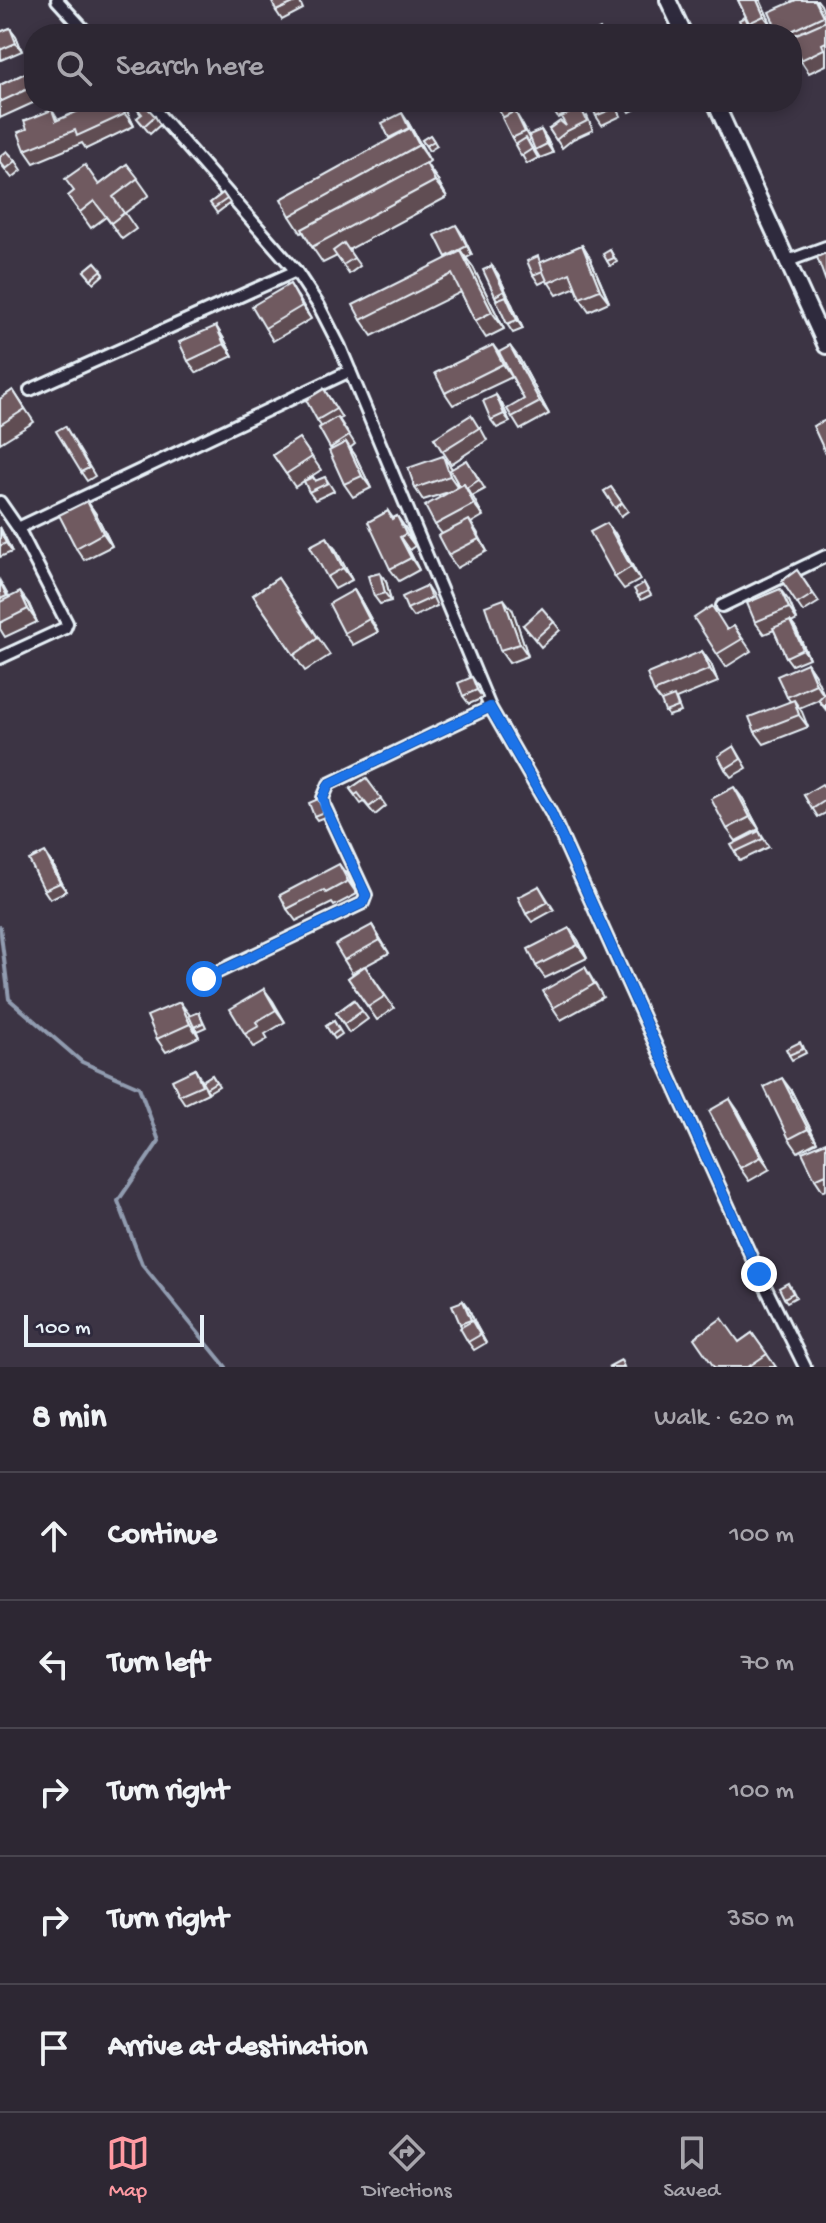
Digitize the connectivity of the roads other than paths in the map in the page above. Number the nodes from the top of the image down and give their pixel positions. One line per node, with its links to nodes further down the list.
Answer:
1 (57, 0): 3 (street)
2 (668, 0): 4 (main road)
3 (79, 24)
4 (679, 24)
5 (157, 112): 9 (street)
6 (720, 112): 8 (main road)
7 (826, 247): 8 (street)
8 (788, 261): 10 (main road)
9 (296, 271): 11 (street); 12 (street)
10 (826, 346)
11 (350, 371): 14 (street); 18 (street)
12 (30, 390)
13 (0, 502): 14 (street)
14 (18, 528): 17 (street)
15 (826, 556): 16 (street)
16 (722, 606)
17 (0, 658)
18 (490, 707): 19 (street); 20 (street)
19 (199, 981)
20 (805, 1367)

